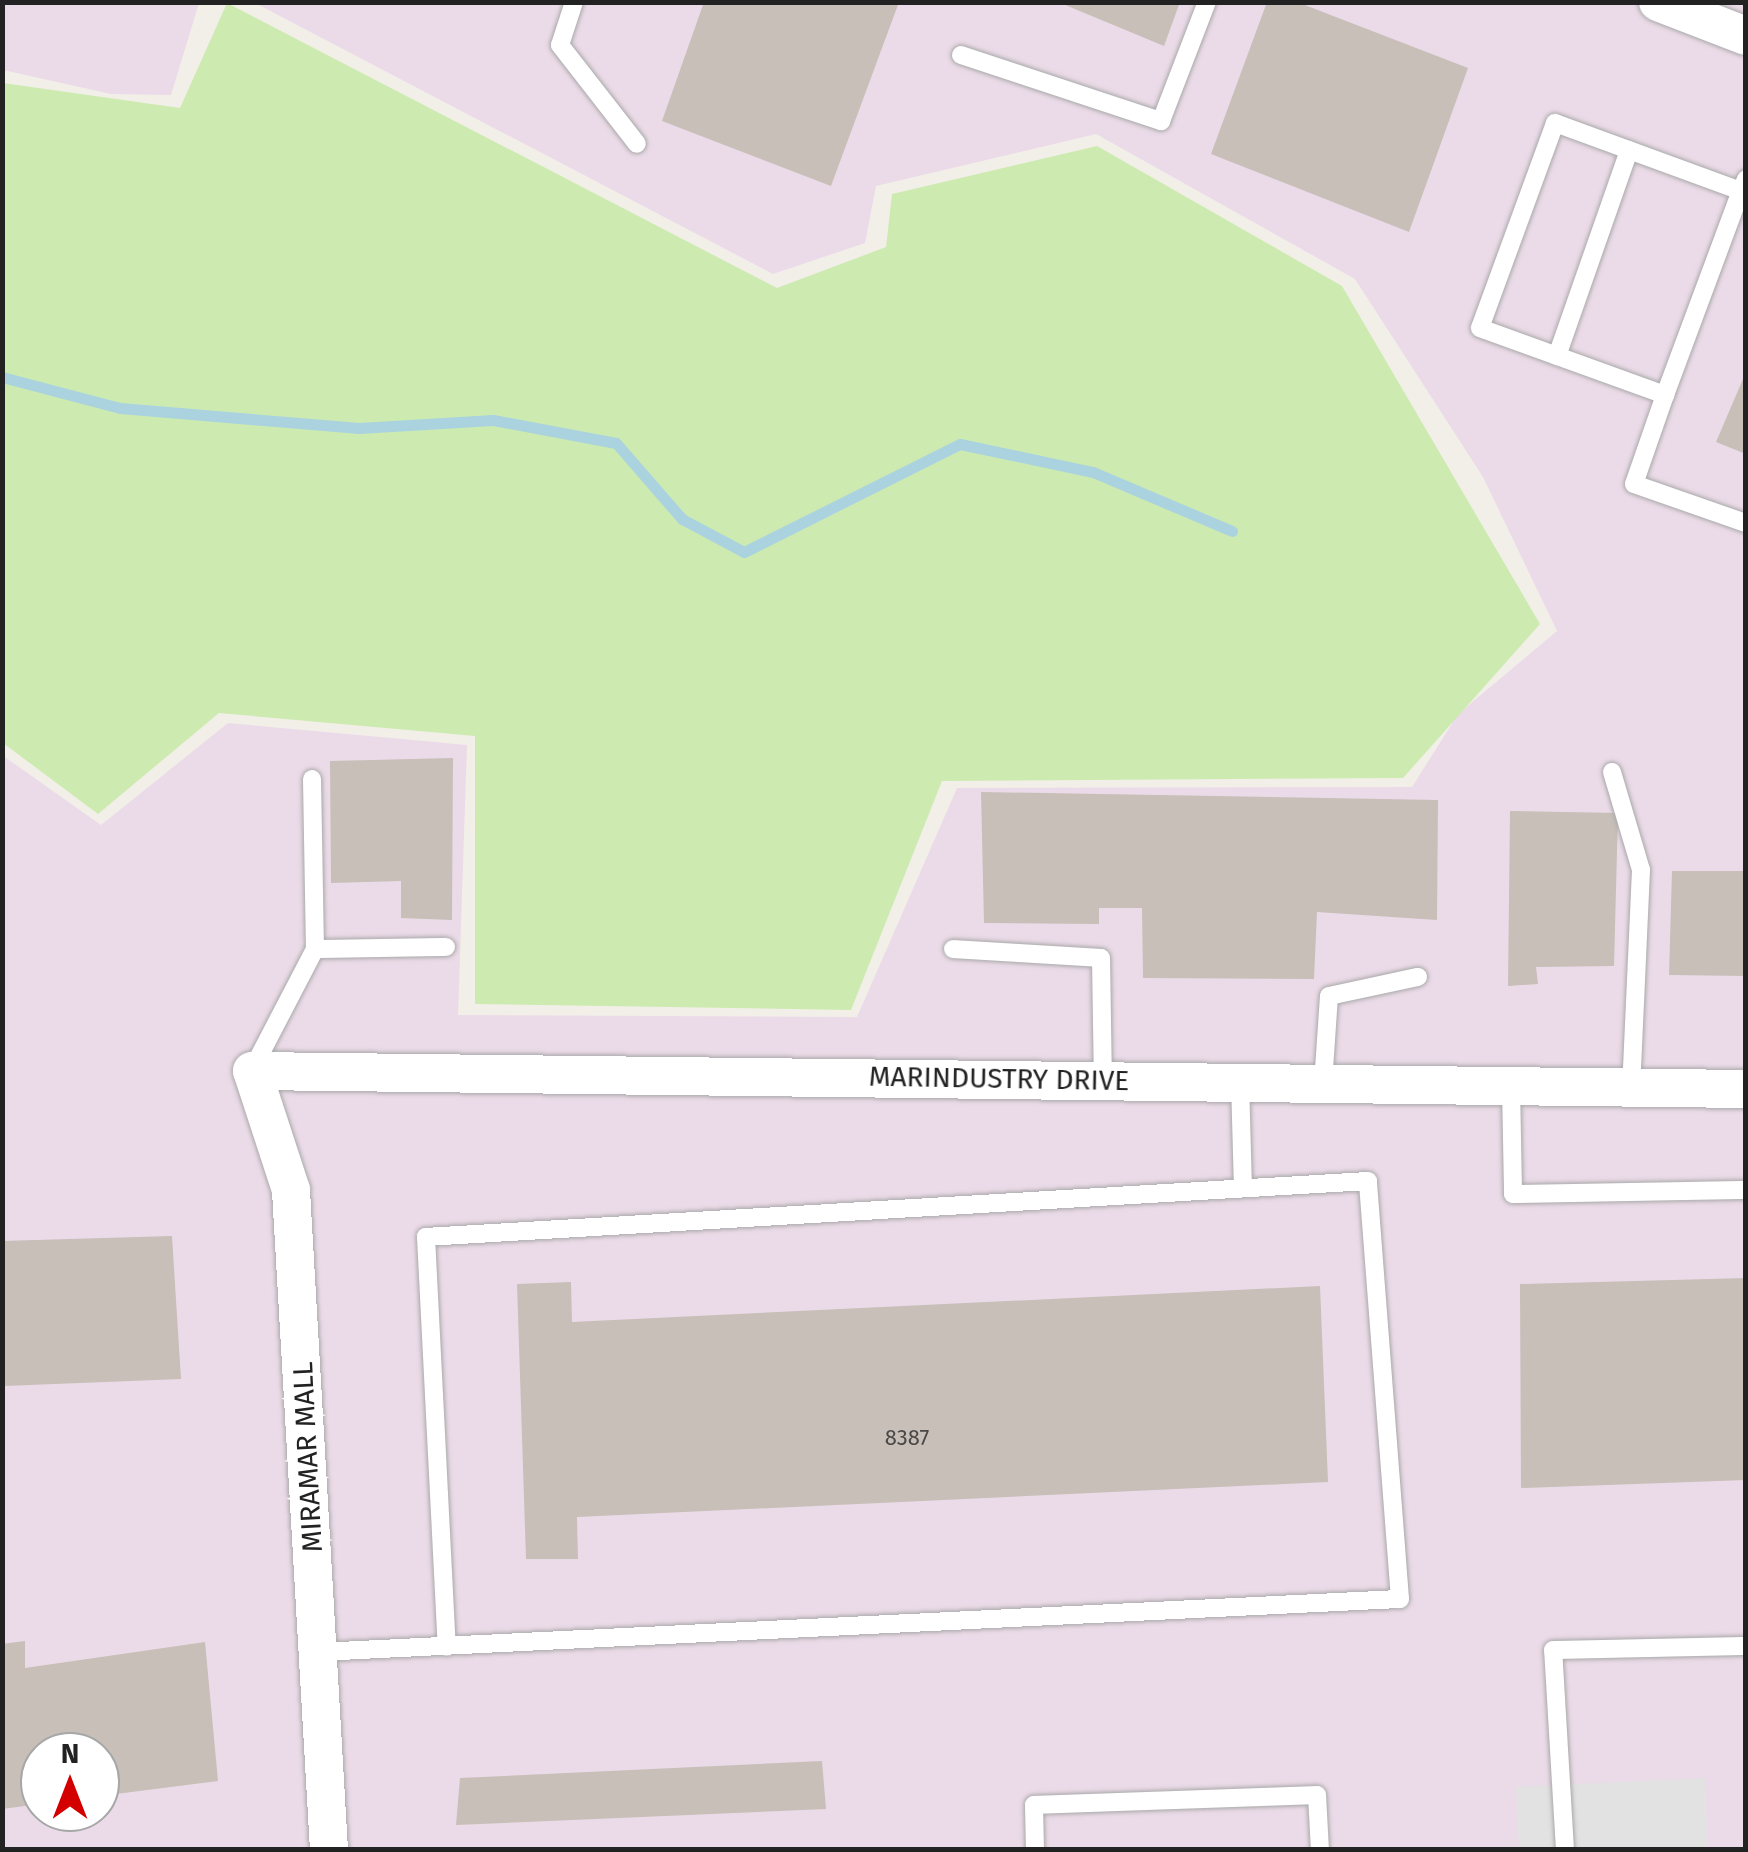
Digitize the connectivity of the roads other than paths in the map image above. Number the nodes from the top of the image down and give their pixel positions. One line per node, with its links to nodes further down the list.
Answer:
1 (574, 2): 6 (lane)
2 (1207, 2): 5 (lane)
3 (1658, 2): 4 (street)
4 (1746, 36)
5 (961, 55)
6 (637, 144)
7 (1629, 150): 8 (lane); 9 (lane); 9 (lane)
8 (1743, 185): 10 (lane)
9 (1556, 356): 10 (lane)
10 (1665, 396): 11 (lane)
11 (1746, 523)
12 (1612, 772): 23 (lane)
13 (312, 779): 15 (lane)
14 (446, 946): 15 (lane)
15 (316, 949): 18 (lane)
16 (952, 949): 19 (lane)
17 (1418, 977): 21 (lane)
18 (252, 1071): 19 (street, MARINDUSTRY DRIVE); 29 (street, MIRAMAR MALL)
19 (1103, 1080): 20 (street, MARINDUSTRY DRIVE)
20 (1240, 1082): 21 (street, MARINDUSTRY DRIVE); 25 (lane)
21 (1323, 1084): 22 (street, MARINDUSTRY DRIVE)
22 (1511, 1086): 23 (street, MARINDUSTRY DRIVE); 26 (lane)
23 (1631, 1088): 24 (street, MARINDUSTRY DRIVE)
24 (1746, 1089)
25 (1244, 1188): 27 (lane); 27 (lane)
26 (1746, 1190)
27 (448, 1646): 29 (lane)
28 (1746, 1646): 33 (lane)
29 (319, 1652): 30 (street, MIRAMAR MALL)
30 (328, 1850)
31 (1035, 1850): 32 (lane)
32 (1320, 1850)
33 (1565, 1850)

